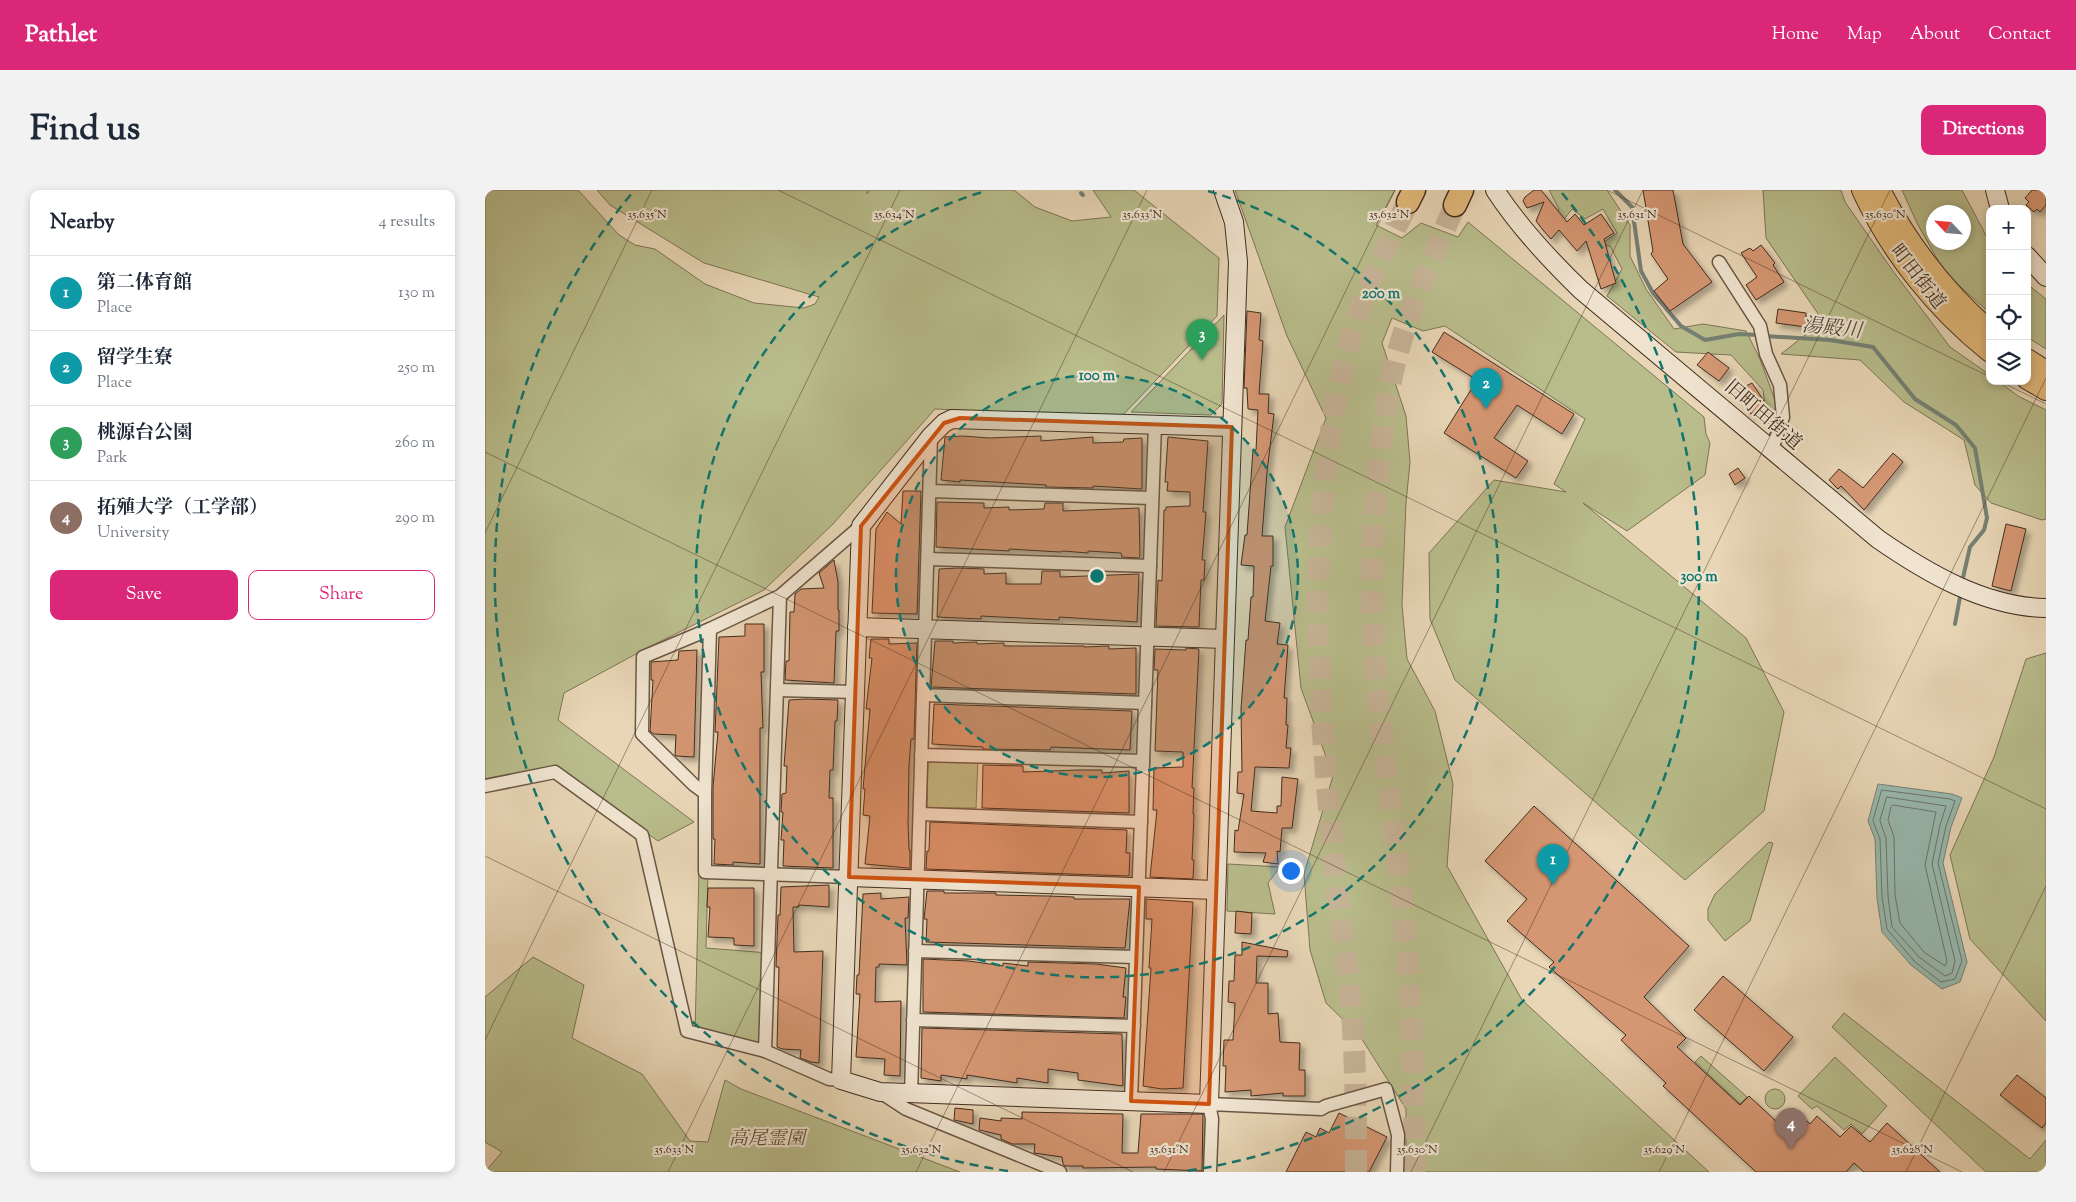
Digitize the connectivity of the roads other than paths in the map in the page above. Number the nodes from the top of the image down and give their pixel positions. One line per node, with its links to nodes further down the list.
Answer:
1 (1223, 190): 17 (street)
2 (1495, 190): 19 (street, 旧町田街道)
3 (1862, 190): 11 (main road, 町田街道)
4 (1880, 190): 10 (main road, 町田街道)
5 (1995, 190): 6 (street)
6 (1999, 205)
7 (2031, 260): 9 (street)
8 (1719, 262): 19 (street)
9 (2046, 277)
10 (1986, 327)
11 (1986, 349)
12 (2031, 362): 13 (main road)
13 (2046, 371)
14 (2031, 381): 15 (main road)
15 (2046, 390)
16 (1155, 424): 17 (street); 18 (street); 21 (street)
17 (1232, 427): 31 (street)
18 (931, 436): 20 (street); 22 (street)
19 (1772, 449): 26 (street, 旧町田街道)
20 (930, 491): 21 (street); 23 (street)
21 (1152, 498): 24 (street)
22 (861, 526): 25 (street); 27 (street)
23 (928, 559): 24 (street); 29 (street)
24 (1150, 566): 30 (street)
25 (780, 596): 28 (street); 32 (street)
26 (2046, 608)
27 (857, 627): 29 (street); 33 (street)
28 (710, 629): 39 (street); 39 (street)
29 (925, 629): 30 (street); 34 (street)
30 (1147, 637): 31 (street); 35 (street)
31 (1225, 639): 46 (street)
32 (778, 690): 33 (street); 42 (street)
33 (855, 692): 43 (street)
34 (923, 695): 35 (street); 36 (street)
35 (1145, 703): 37 (street)
36 (921, 755): 37 (street); 40 (street)
37 (1143, 761): 41 (street)
38 (485, 786): 51 (street)
39 (705, 793): 42 (street)
40 (920, 814): 41 (street); 44 (street)
41 (1141, 822): 45 (street)
42 (771, 876): 43 (street); 51 (street)
43 (849, 877): 44 (street); 52 (street)
44 (918, 880): 45 (street); 47 (street)
45 (1139, 887): 46 (street); 48 (street)
46 (1216, 890): 56 (street)
47 (915, 951): 48 (street); 49 (street)
48 (1136, 957): 50 (street)
49 (913, 1020): 50 (street); 54 (street)
50 (1134, 1026): 55 (street)
51 (765, 1051): 52 (street)
52 (841, 1080): 53 (street)
53 (880, 1092): 54 (street); 57 (street)
54 (911, 1094): 55 (street)
55 (1131, 1101): 56 (street)
56 (1209, 1104): 58 (street); 59 (street)
57 (1060, 1172)
58 (1210, 1172)
59 (1397, 1172)

